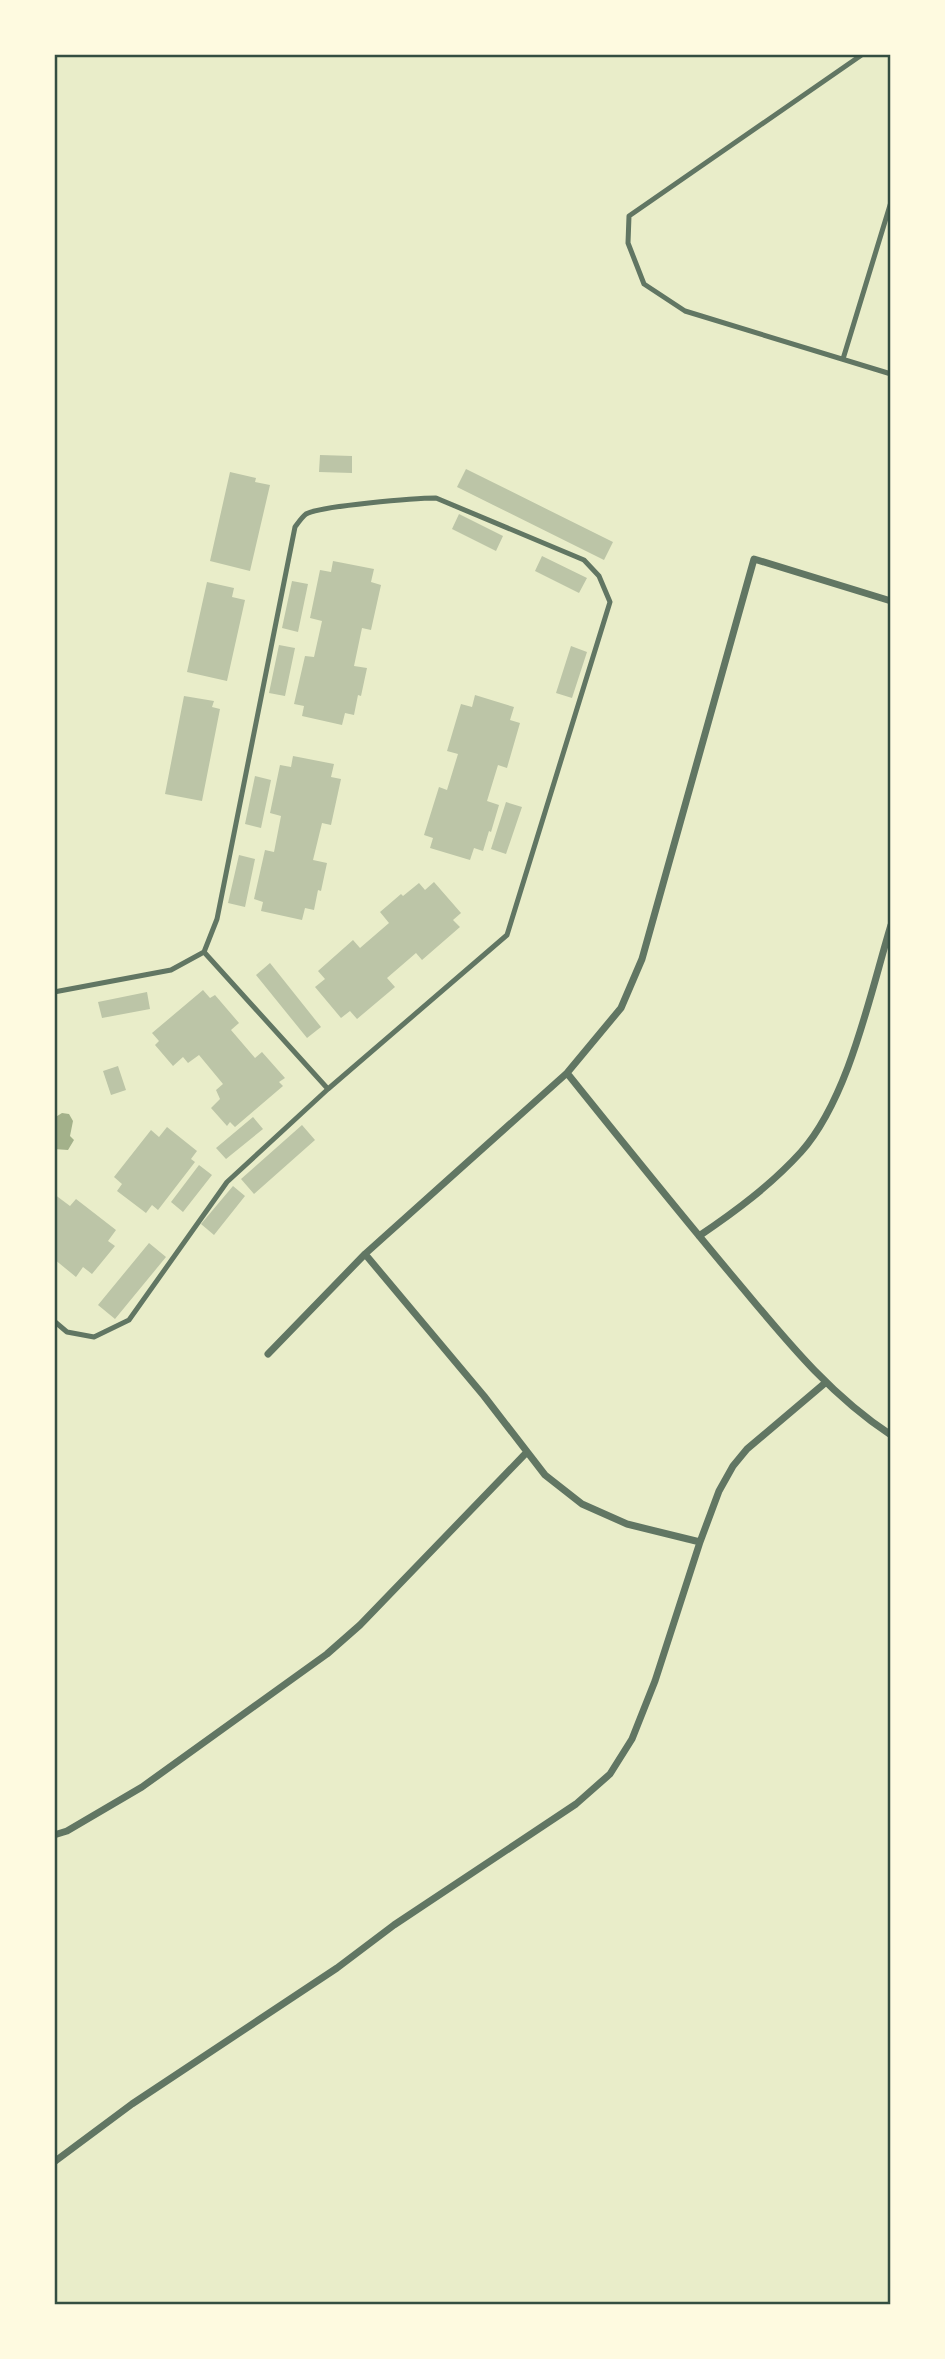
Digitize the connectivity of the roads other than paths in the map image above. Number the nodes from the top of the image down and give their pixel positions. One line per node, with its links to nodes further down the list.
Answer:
1 (863, 54): 3 (lane)
2 (891, 202): 3 (lane)
3 (843, 359): 4 (lane)
4 (891, 373)
5 (891, 601): 9 (street)
6 (891, 925): 11 (street)
7 (204, 952): 8 (lane); 10 (lane); 10 (lane)
8 (54, 992)
9 (566, 1073): 11 (street); 12 (street)
10 (328, 1089): 13 (lane)
11 (699, 1236): 15 (street)
12 (365, 1254): 14 (street); 17 (street)
13 (54, 1321)
14 (268, 1354)
15 (825, 1382): 16 (street); 18 (street)
16 (891, 1435)
17 (527, 1452): 18 (street); 19 (street)
18 (700, 1542): 20 (street)
19 (54, 1835)
20 (54, 2162)

